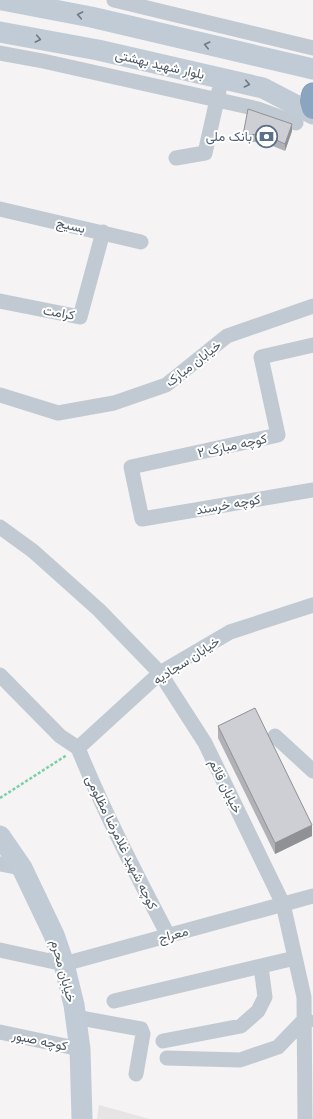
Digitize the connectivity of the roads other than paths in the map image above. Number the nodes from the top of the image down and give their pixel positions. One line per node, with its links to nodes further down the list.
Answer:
1 (2, 0): 6 (main road, one-way to 1)
2 (114, 0): 4 (street)
3 (0, 32): 7 (main road, بلوار شهید بهشتی, one-way to 7)
4 (313, 48)
5 (0, 53): 9 (street)
6 (313, 69)
7 (221, 78): 9 (street); 11 (main road, بلوار شهید بهشتی, one-way to 11)
8 (313, 94): 10 (highway)
9 (217, 100): 11 (street); 12 (street)
10 (313, 108)
11 (305, 119)
12 (176, 158)
13 (0, 209): 14 (street, بسیج)
14 (103, 232): 15 (street, بسیج); 16 (street, کرامت)
15 (141, 242)
16 (0, 301)
17 (313, 306): 19 (street, خیابان مبارک)
18 (313, 346): 21 (street, کوچه مبارک ۲)
19 (1, 395)
20 (313, 490): 21 (street, کوچه خرسند)
21 (142, 519)
22 (0, 527): 24 (street, خیابان قائم)
23 (313, 605): 24 (street, خیابان سجادیه)
24 (160, 673): 27 (street, خیابان سجادیه); 33 (street, خیابان قائم)
25 (0, 675): 27 (street)
26 (275, 736): 28 (street)
27 (78, 748): 34 (street, کوچه شهید غلامرضا مظلومی)
28 (313, 770)
29 (0, 836): 31 (main road, خیابان محرم)
30 (0, 864): 31 (street)
31 (22, 868): 37 (main road, خیابان محرم)
32 (313, 896): 33 (street, معراج)
33 (283, 904): 34 (street, معراج); 36 (street, خیابان قائم)
34 (168, 935): 37 (street, معراج)
35 (0, 950): 37 (street)
36 (295, 958): 38 (street); 41 (street, خیابان قائم)
37 (64, 964): 40 (main road, خیابان محرم)
38 (261, 967): 39 (street); 43 (street)
39 (114, 1001)
40 (75, 1017): 44 (main road, خیابان محرم); 46 (street)
41 (308, 1021): 45 (street); 48 (street, خیابان قائم)
42 (0, 1032): 44 (street, کوچه صبور)
43 (163, 1041)
44 (80, 1049): 47 (main road, خیابان محرم)
45 (167, 1058)
46 (136, 1074)
47 (82, 1119)
48 (305, 1119)

